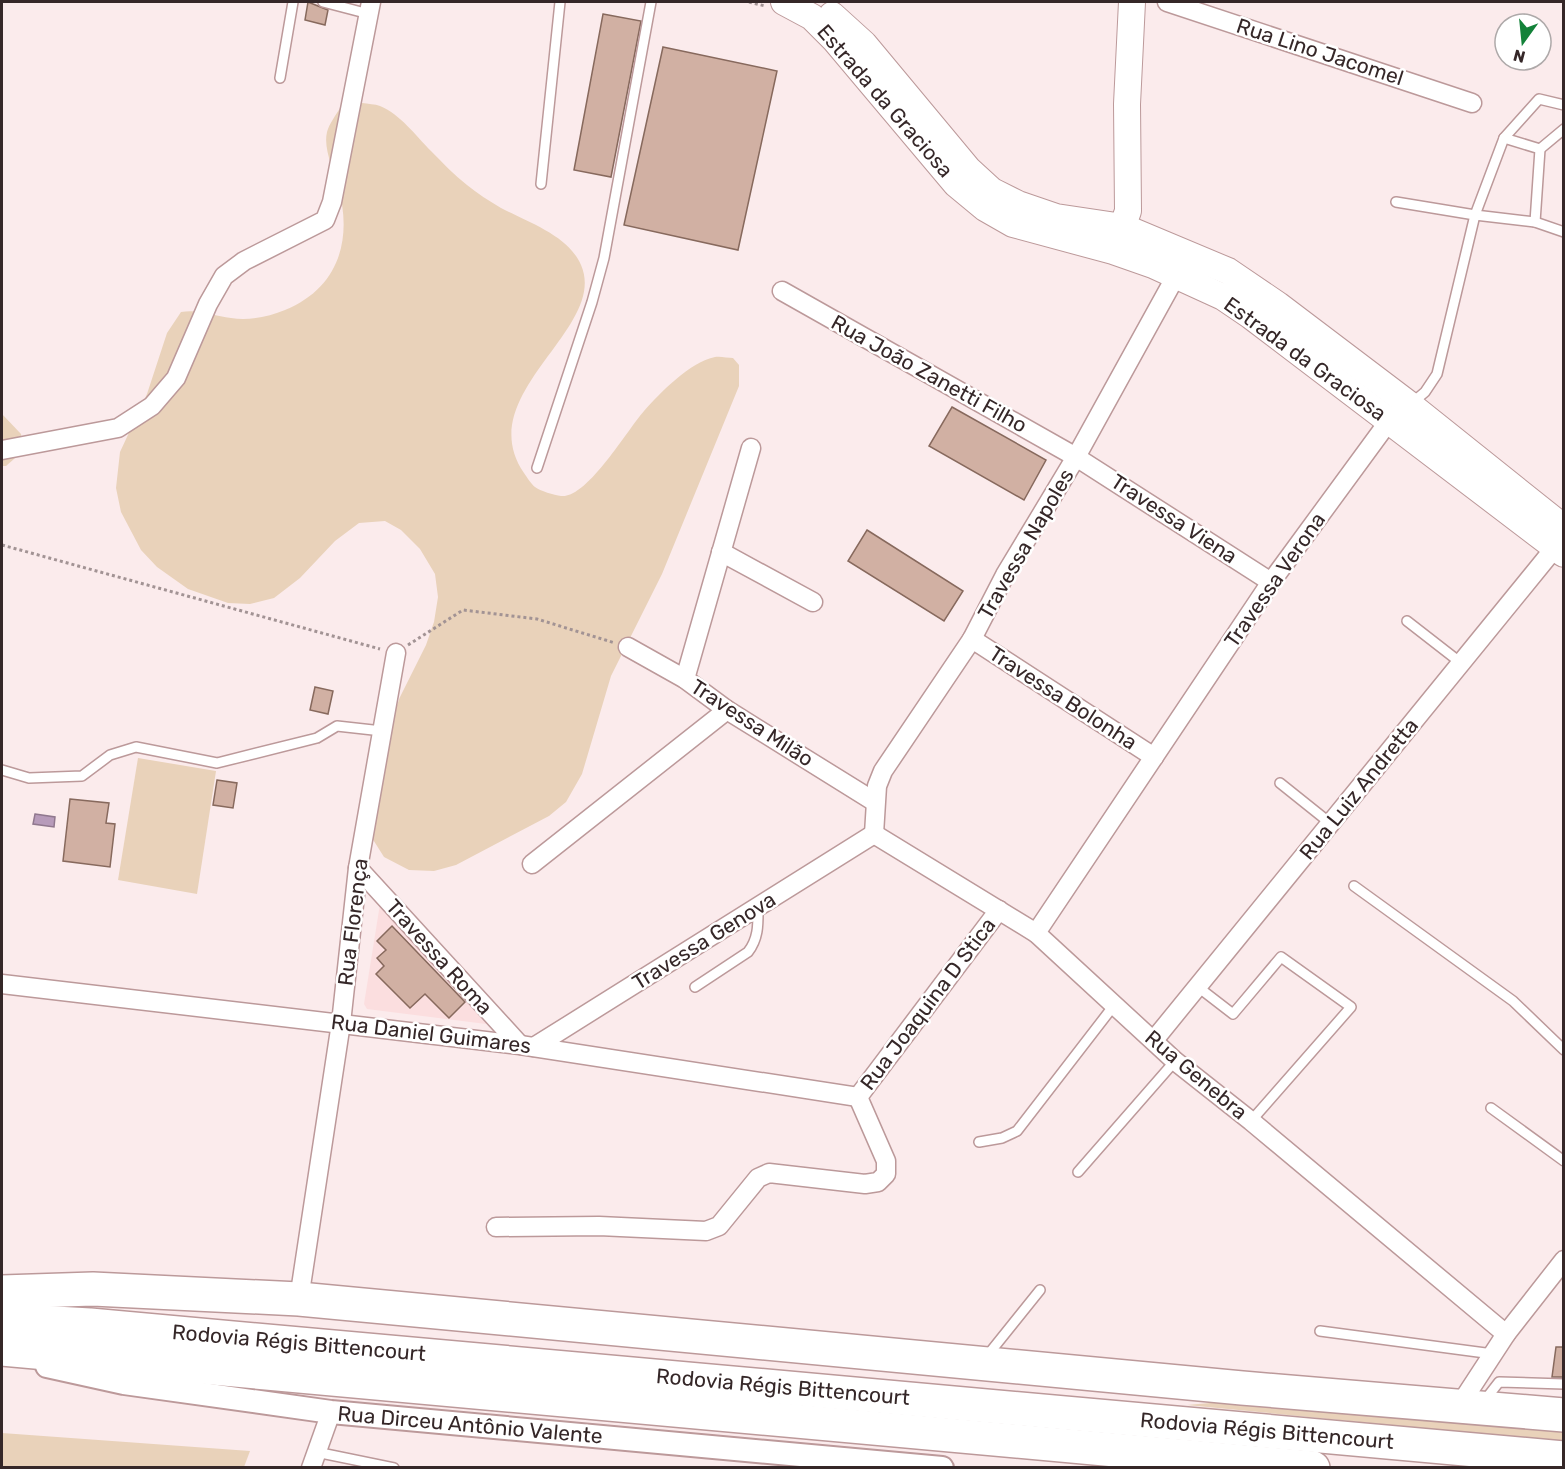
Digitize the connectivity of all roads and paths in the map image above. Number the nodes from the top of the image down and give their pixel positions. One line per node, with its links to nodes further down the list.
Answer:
1 (293, 2): 10 (lane)
2 (323, 2): 9 (lane)
3 (560, 2): 16 (lane)
4 (651, 2): 30 (lane)
5 (784, 2): 22 (main road, Estrada da Graciosa)
6 (816, 2): 20 (main road, Estrada da Graciosa)
7 (1132, 2): 20 (main road)
8 (1167, 2): 11 (street, Rua Lino Jacomel)
9 (370, 8): 28 (street)
10 (280, 78)
11 (1472, 103)
12 (1563, 105): 14 (lane)
13 (1563, 129): 15 (lane)
14 (1504, 138): 15 (lane); 18 (lane, Travessa Verona)
15 (1540, 149): 19 (lane)
16 (541, 184)
17 (1396, 202): 18 (lane)
18 (1475, 216): 19 (lane); 25 (lane, Travessa Verona)
19 (1535, 222): 21 (lane)
20 (1123, 227): 22 (main road); 23 (main road, Estrada da Graciosa)
21 (1563, 232)
22 (1113, 251): 23 (main road, Estrada da Graciosa)
23 (1182, 264): 25 (main road, Estrada da Graciosa); 26 (main road, Estrada da Graciosa); 29 (street, Travessa Napoles)
24 (782, 291): 29 (street, Rua João Zanetti Filho)
25 (1410, 405): 26 (street, Travessa Verona); 31 (main road, Estrada da Graciosa)
26 (1389, 421): 31 (main road, Estrada da Graciosa); 34 (street, Travessa Verona)
27 (751, 448): 33 (street)
28 (2, 450)
29 (1076, 457): 34 (street, Travessa Viena); 37 (street, Travessa Napoles)
30 (537, 468)
31 (1561, 541): 40 (street, Rua Luiz Andretta)
32 (2, 544): 39 (path)
33 (721, 552): 35 (street); 41 (street)
34 (1271, 582): 44 (street, Travessa Verona)
35 (813, 602)
36 (1407, 621): 40 (lane)
37 (972, 639): 44 (street, Travessa Bolonha); 47 (street, Travessa Napoles)
38 (628, 647): 39 (path); 41 (street, Travessa Milão)
39 (396, 653): 43 (street, Rua Florença)
40 (1461, 663): 48 (street, Rua Luiz Andretta)
41 (685, 679): 42 (street, Travessa Milão)
42 (727, 710): 47 (street, Travessa Milão); 50 (street)
43 (382, 732): 45 (lane); 51 (street, Rua Florença)
44 (1154, 757): 55 (street, Travessa Verona)
45 (2, 770)
46 (1280, 783): 48 (lane)
47 (875, 802): 49 (street, Travessa Napoles)
48 (1330, 823): 58 (street, Rua Luiz Andretta)
49 (874, 834): 53 (street, Travessa Genova); 54 (street, Rua Genebra)
50 (532, 864)
51 (358, 868): 60 (street, Rua Florença); 62 (street, Travessa Roma)
52 (1354, 885): 63 (lane)
53 (758, 907): 57 (lane); 62 (street, Travessa Genova)
54 (999, 910): 55 (street, Rua Genebra); 65 (street, Rua Joaquina D Stica)
55 (1036, 933): 59 (street, Rua Genebra)
56 (2, 984): 60 (street, Rua Daniel Guimares)
57 (695, 987)
58 (1198, 987): 61 (street, Rua Luiz Andretta); 67 (lane)
59 (1115, 1004): 61 (street, Rua Genebra); 68 (lane)
60 (341, 1023): 62 (street, Rua Daniel Guimares); 75 (street, Rua Florença)
61 (1154, 1040): 64 (street, Rua Genebra)
62 (527, 1046): 65 (street, Rua Daniel Guimares)
63 (1563, 1050)
64 (1175, 1061): 67 (street, Rua Genebra); 70 (lane)
65 (858, 1097): 71 (street)
66 (1491, 1108): 69 (lane)
67 (1251, 1121): 78 (street, Rua Genebra)
68 (979, 1142)
69 (1563, 1161)
70 (1078, 1172)
71 (496, 1227)
72 (1563, 1260): 78 (street)
73 (1040, 1290): 82 (lane)
74 (2, 1292): 75 (highway)
75 (299, 1299): 82 (highway)
76 (2, 1320): 86 (highway, Rodovia Régis Bittencourt)
77 (1320, 1331): 80 (lane)
78 (1506, 1334): 80 (street)
79 (2, 1349): 93 (highway, Rodovia Régis Bittencourt)
80 (1493, 1354): 85 (street)
81 (2, 1355): 87 (street, Rua Dirceu Antônio Valente)
82 (981, 1363): 84 (highway)
83 (1563, 1384): 85 (lane)
84 (1242, 1388): 85 (highway); 86 (highway)
85 (1470, 1407): 88 (highway)
86 (1049, 1411): 89 (highway, Rodovia Régis Bittencourt)
87 (332, 1412): 90 (street); 92 (street, Rua Dirceu Antônio Valente)
88 (1563, 1415)
89 (1563, 1458)
90 (313, 1460): 91 (lane)
91 (394, 1467)
92 (942, 1467)
93 (1313, 1467)

